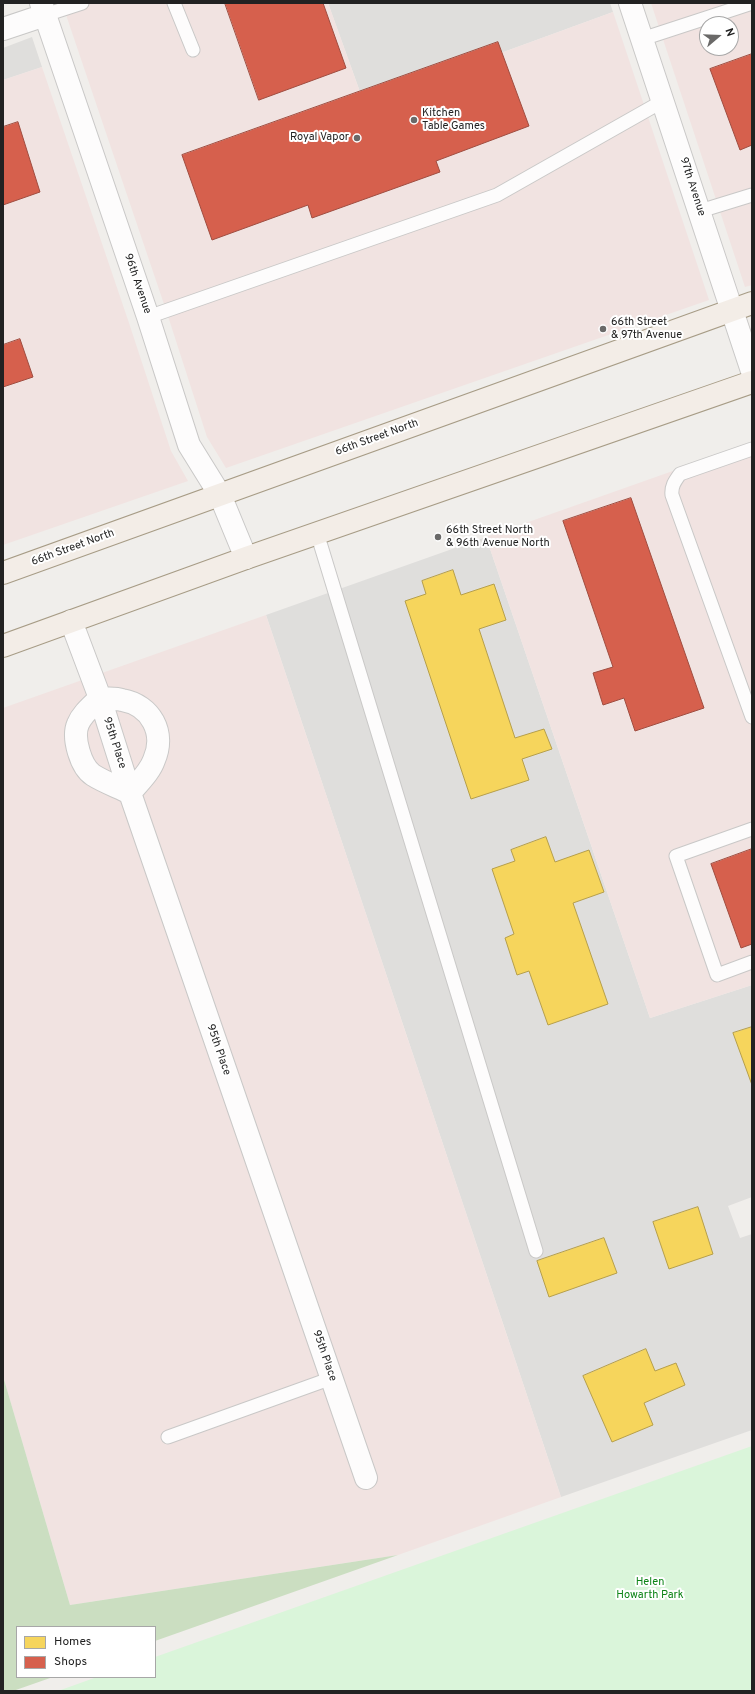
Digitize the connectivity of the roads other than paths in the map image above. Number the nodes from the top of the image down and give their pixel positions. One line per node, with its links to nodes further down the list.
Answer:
1 (82, 3): 5 (lane)
2 (174, 3): 8 (lane)
3 (630, 3): 7 (street, 97th Avenue)
4 (752, 3): 7 (lane)
5 (43, 9): 6 (street); 13 (street, 96th Avenue)
6 (3, 29)
7 (642, 39): 9 (street, 97th Avenue)
8 (193, 50)
9 (663, 101): 11 (street, 97th Avenue); 13 (lane)
10 (752, 195): 11 (lane)
11 (700, 211): 12 (street, 97th Avenue)
12 (742, 307): 14 (street, 97th Avenue); 17 (main road, 66th Street North)
13 (148, 316): 17 (street, 96th Avenue)
14 (752, 371)
15 (752, 382): 18 (main road)
16 (752, 449): 24 (lane)
17 (220, 495): 19 (street, 96th Avenue); 20 (main road, 66th Street North)
18 (317, 534): 19 (main road); 28 (lane)
19 (246, 558): 21 (main road)
20 (3, 573)
21 (71, 621): 22 (main road); 23 (street, 95th Place)
22 (3, 646)
23 (100, 698): 25 (street, 95th Place); 25 (street); 25 (street)
24 (752, 717)
25 (130, 793): 29 (street, 95th Place)
26 (752, 829): 27 (lane)
27 (752, 962)
28 (536, 1251)
29 (332, 1378): 30 (lane); 31 (street, 95th Place)
30 (168, 1437)
31 (366, 1478)

